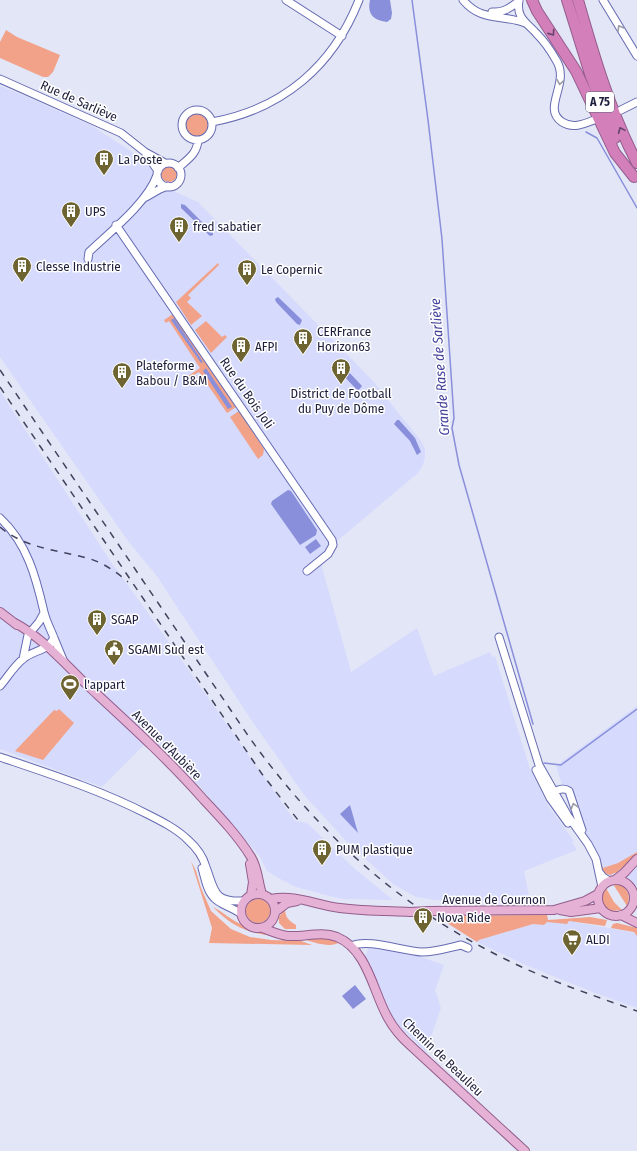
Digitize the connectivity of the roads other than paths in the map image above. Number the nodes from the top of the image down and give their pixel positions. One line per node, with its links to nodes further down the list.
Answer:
1 (286, 0): 13 (street)
2 (359, 0): 13 (street)
3 (463, 0): 11 (street)
4 (469, 0): 10 (street)
5 (532, 0): 26 (highway, one-way to 26)
6 (567, 0): 26 (highway, A 75)
7 (578, 0): 12 (highway, A 75)
8 (583, 0): 12 (highway)
9 (603, 0): 14 (street, one-way to 9)
10 (519, 1): 11 (street)
11 (525, 23): 18 (street, one-way to 18)
12 (587, 31): 23 (highway, A 75, one-way to 12)
13 (342, 36): 19 (street)
14 (637, 56)
15 (0, 79): 21 (street, Rue de Sarliève)
16 (637, 102): 17 (street)
17 (621, 110)
18 (594, 120)
19 (212, 122): 20 (street); 20 (street)
20 (198, 140): 24 (street)
21 (145, 152): 22 (street); 25 (street)
22 (165, 163): 24 (street); 25 (street)
23 (637, 163)
24 (178, 168): 27 (street)
25 (157, 173): 27 (street); 28 (street)
26 (635, 180)
27 (168, 186): 28 (street)
28 (144, 198): 29 (street)
29 (116, 225): 30 (street); 32 (street, Rue du Bois Joli)
30 (88, 259)
31 (0, 518): 34 (street)
32 (307, 571)
33 (0, 612): 35 (main road, Avenue d'Aubière)
34 (44, 613): 35 (street); 36 (street)
35 (29, 634): 37 (main road, Avenue d'Aubière); 38 (street)
36 (54, 638): 37 (street); 39 (street)
37 (45, 648): 38 (street); 39 (main road, Avenue d'Aubière)
38 (23, 659): 40 (street)
39 (65, 663): 45 (main road, Avenue d'Aubière)
40 (0, 686)
41 (0, 755): 44 (street)
42 (553, 790): 43 (street); 43 (street, one-way to 42); 47 (street)
43 (583, 836): 47 (street)
44 (194, 847): 55 (street); 59 (street)
45 (245, 848): 51 (main road, Avenue d'Aubière); 52 (main road, Avenue d'Aubière)
46 (637, 860): 48 (main road); 49 (main road)
47 (598, 869): 48 (street); 50 (street)
48 (612, 881): 49 (main road); 50 (main road)
49 (629, 886): 57 (main road)
50 (600, 891): 56 (main road); 58 (main road, Avenue de Cournon)
51 (262, 894): 52 (main road); 53 (main road)
52 (251, 895): 55 (main road)
53 (270, 899): 54 (main road, Avenue de Cournon); 61 (main road)
54 (303, 900): 58 (main road, Avenue de Cournon, bridge); 61 (main road)
55 (243, 901): 59 (main road)
56 (601, 908): 58 (main road, Avenue de Cournon); 60 (main road)
57 (635, 908): 60 (main road)
58 (559, 910)
59 (240, 913): 63 (main road)
60 (621, 915): 62 (main road)
61 (274, 916): 63 (main road); 64 (main road)
62 (637, 923)
63 (262, 928): 64 (main road, Chemin de Beaulieu)
64 (282, 935): 65 (main road, Chemin de Beaulieu)
65 (351, 946): 66 (street); 67 (main road, Chemin de Beaulieu)
66 (468, 948)
67 (525, 1151)

